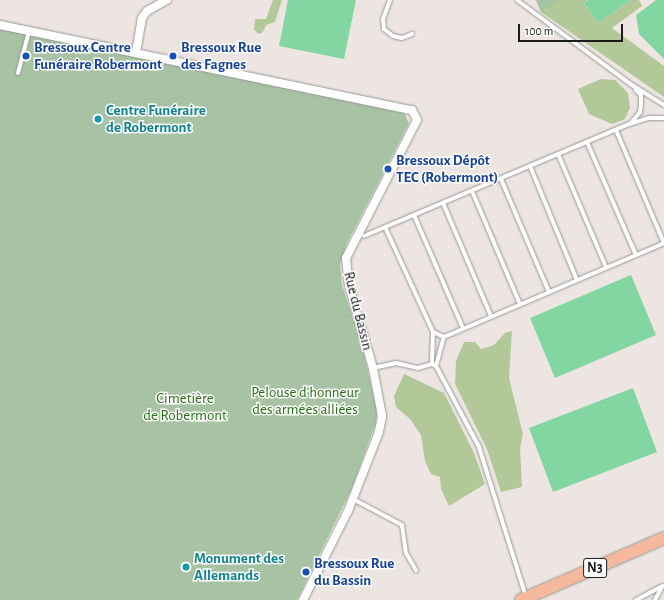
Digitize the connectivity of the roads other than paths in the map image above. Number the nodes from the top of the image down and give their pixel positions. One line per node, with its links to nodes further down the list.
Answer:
1 (167, 0): 7 (street)
2 (390, 0): 6 (lane)
3 (517, 0): 9 (lane)
4 (0, 25): 5 (street)
5 (29, 31): 7 (street); 8 (lane)
6 (412, 34)
7 (136, 52): 34 (street, Rue du Bassin)
8 (18, 73)
9 (632, 85): 10 (lane); 12 (lane)
10 (664, 105)
11 (664, 118): 12 (lane)
12 (630, 124): 13 (lane)
13 (616, 130): 14 (lane); 23 (lane)
14 (587, 142): 15 (lane); 24 (lane)
15 (558, 154): 16 (lane); 25 (lane)
16 (530, 166): 17 (lane); 26 (lane)
17 (501, 178): 18 (lane); 27 (lane)
18 (472, 191): 19 (lane); 28 (lane)
19 (443, 203): 20 (lane); 29 (lane)
20 (414, 215): 21 (lane); 30 (lane)
21 (386, 227): 22 (lane); 31 (lane)
22 (364, 236)
23 (664, 243): 24 (lane)
24 (636, 255): 25 (lane)
25 (606, 267): 26 (lane)
26 (577, 280): 27 (lane)
27 (549, 292): 28 (lane)
28 (520, 304): 29 (lane)
29 (491, 316): 30 (lane)
30 (463, 328): 32 (lane)
31 (433, 332): 32 (lane); 33 (lane)
32 (444, 337): 33 (lane)
33 (434, 365): 34 (lane); 39 (lane)
34 (373, 368): 35 (street, Rue du Bassin)
35 (353, 499): 37 (lane); 40 (street, Rue du Bassin)
36 (664, 538): 39 (main road, N3)
37 (416, 570)
38 (663, 586): 41 (lane); 42 (lane)
39 (524, 599)
40 (303, 600)
41 (636, 600)
42 (655, 600)

